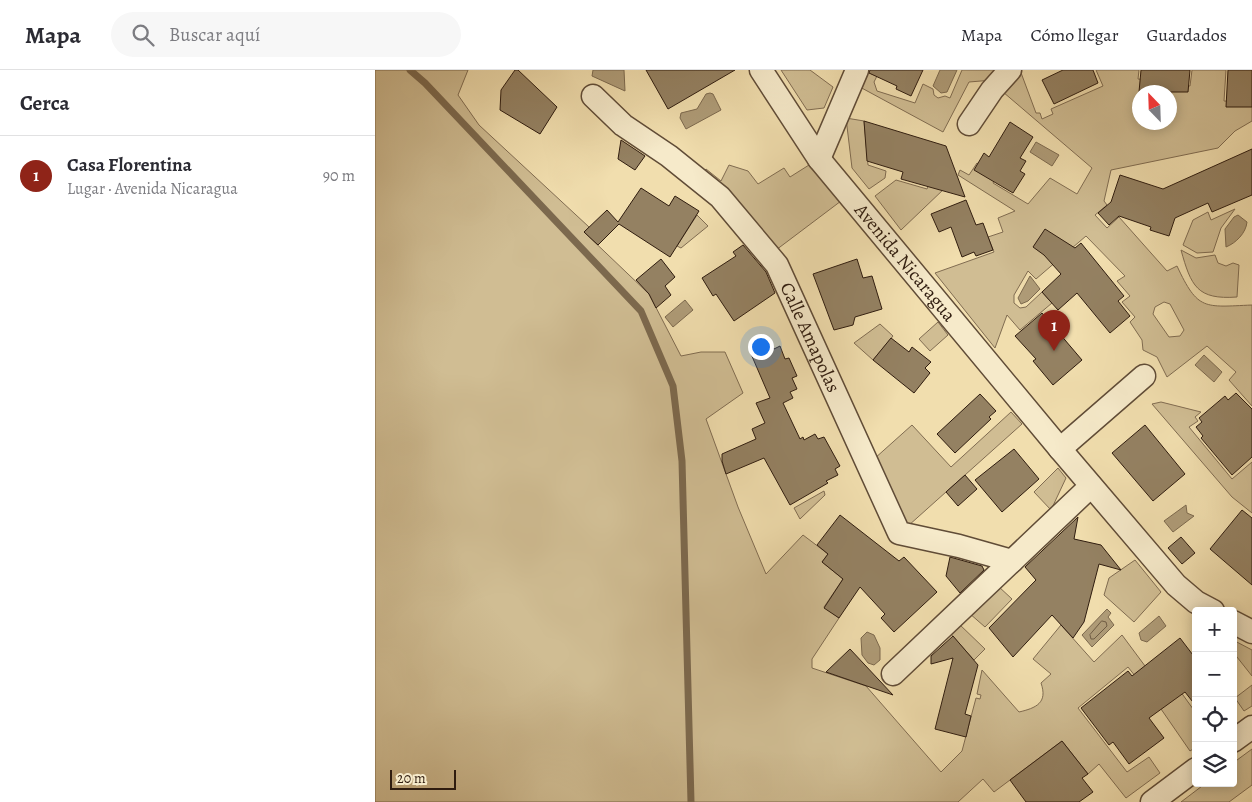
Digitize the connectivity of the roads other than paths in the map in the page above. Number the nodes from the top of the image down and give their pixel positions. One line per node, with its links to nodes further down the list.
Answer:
1 (761, 70): 6 (street, Avenida Nicaragua)
2 (857, 70): 6 (street)
3 (1009, 70): 5 (street)
4 (593, 96): 10 (street, Calle Amapolas)
5 (969, 124)
6 (819, 159): 8 (street, Avenida Nicaragua)
7 (1144, 376): 8 (street)
8 (1060, 449): 9 (street, Avenida Nicaragua)
9 (1091, 486): 10 (street); 11 (street, Avenida Nicaragua)
10 (1012, 562): 14 (street)
11 (1205, 607)
12 (1237, 624): 13 (street)
13 (1252, 632)
14 (893, 674)
15 (1252, 728): 16 (street)
16 (1237, 738)
17 (1192, 772): 18 (street)
18 (1152, 802)

